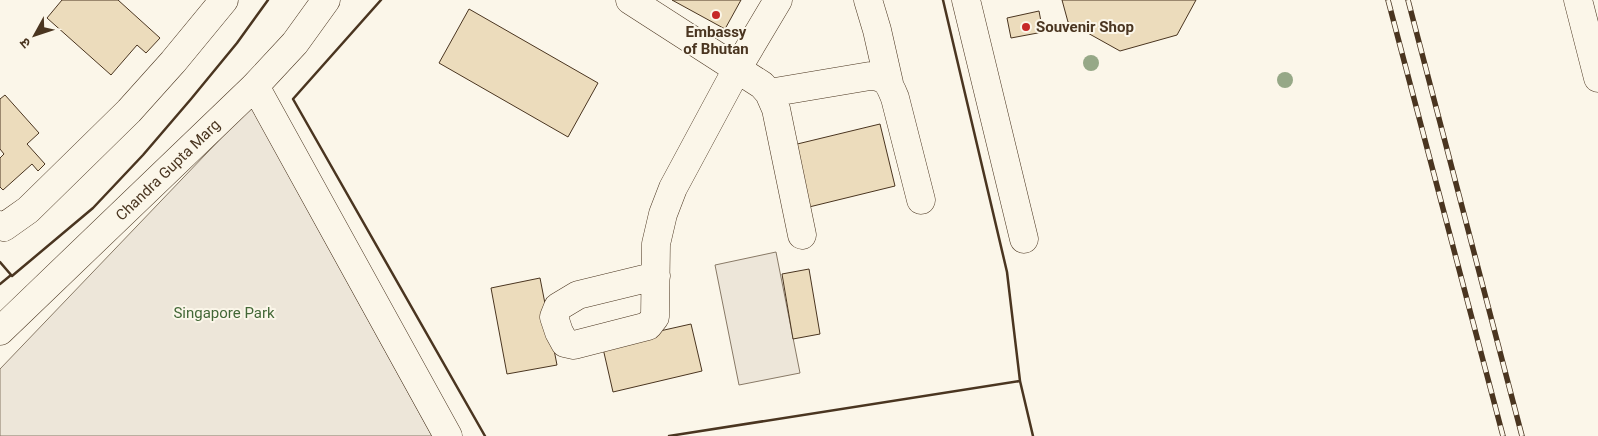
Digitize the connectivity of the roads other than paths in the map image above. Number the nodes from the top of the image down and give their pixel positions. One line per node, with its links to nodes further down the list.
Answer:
1 (224, 0): 14 (street)
2 (326, 0): 11 (street, Chandra Gupta Marg)
3 (630, 0): 9 (street)
4 (778, 0): 9 (street)
5 (868, 0): 10 (street)
6 (966, 0): 16 (street)
7 (1578, 0): 8 (street)
8 (1597, 66)
9 (737, 69): 12 (street); 17 (street)
10 (889, 83): 12 (street); 13 (street)
11 (255, 86): 18 (street, Chandra Gupta Marg); 19 (street)
12 (769, 93): 15 (street)
13 (921, 200)
14 (0, 225)
15 (802, 235)
16 (1024, 239)
17 (656, 276)
18 (0, 330)
19 (448, 436)

